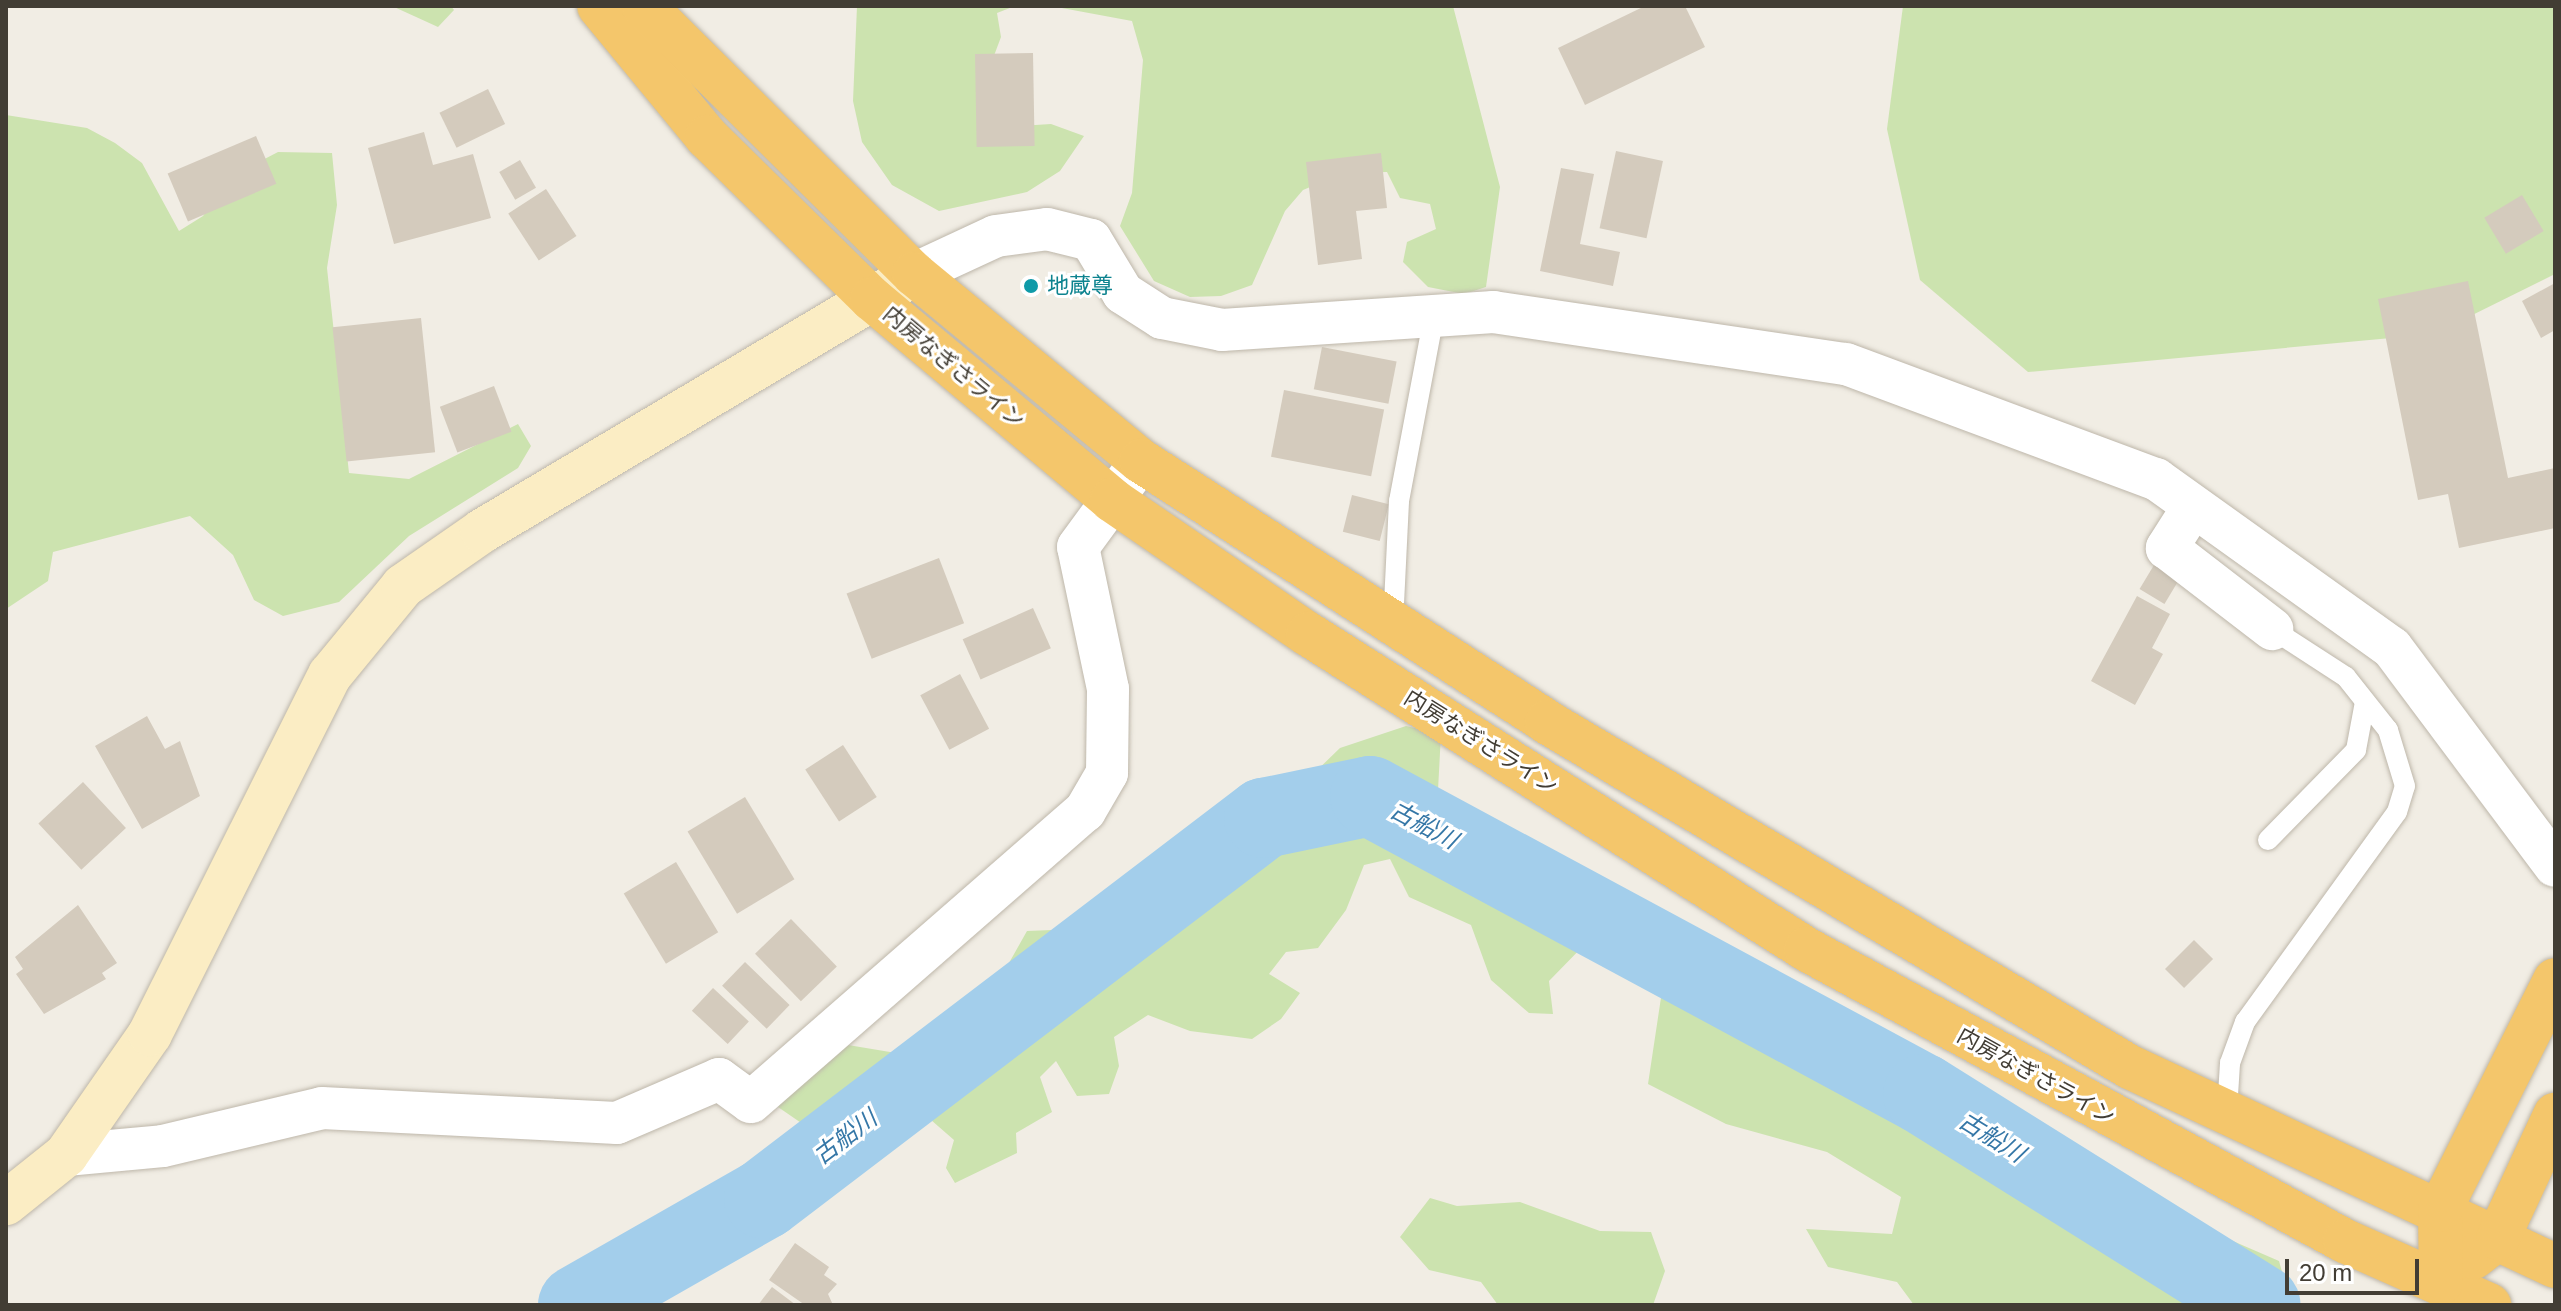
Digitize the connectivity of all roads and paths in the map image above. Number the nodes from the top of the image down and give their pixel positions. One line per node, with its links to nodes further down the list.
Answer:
1 (599, 6): 4 (highway, 内房なぎさライン)
2 (644, 6): 3 (highway, 内房なぎさライン)
3 (914, 274): 4 (street); 5 (street); 6 (highway, 内房なぎさライン)
4 (872, 299): 7 (highway, 内房なぎさライン); 17 (street)
5 (1434, 316): 8 (street); 9 (lane)
6 (1141, 461): 7 (street); 9 (highway, 内房なぎさライン)
7 (1112, 500): 17 (street); 22 (highway, 内房なぎさライン)
8 (2193, 507): 10 (street); 13 (street)
9 (1393, 624): 15 (highway, 内房なぎさライン)
10 (2272, 629): 11 (lane)
11 (2365, 702): 12 (lane); 15 (lane)
12 (2268, 840)
13 (2555, 866)
14 (2555, 980): 19 (highway)
15 (2227, 1111): 19 (highway, 内房なぎさライン)
16 (2555, 1115): 20 (highway)
17 (66, 1155): 18 (street)
18 (6, 1203)
19 (2440, 1210): 20 (highway, 内房なぎさライン); 22 (highway)
20 (2498, 1238): 21 (highway, 内房なぎさライン); 22 (highway)
21 (2555, 1266)
22 (2441, 1283): 23 (highway, 内房なぎさライン)
23 (2489, 1305)

